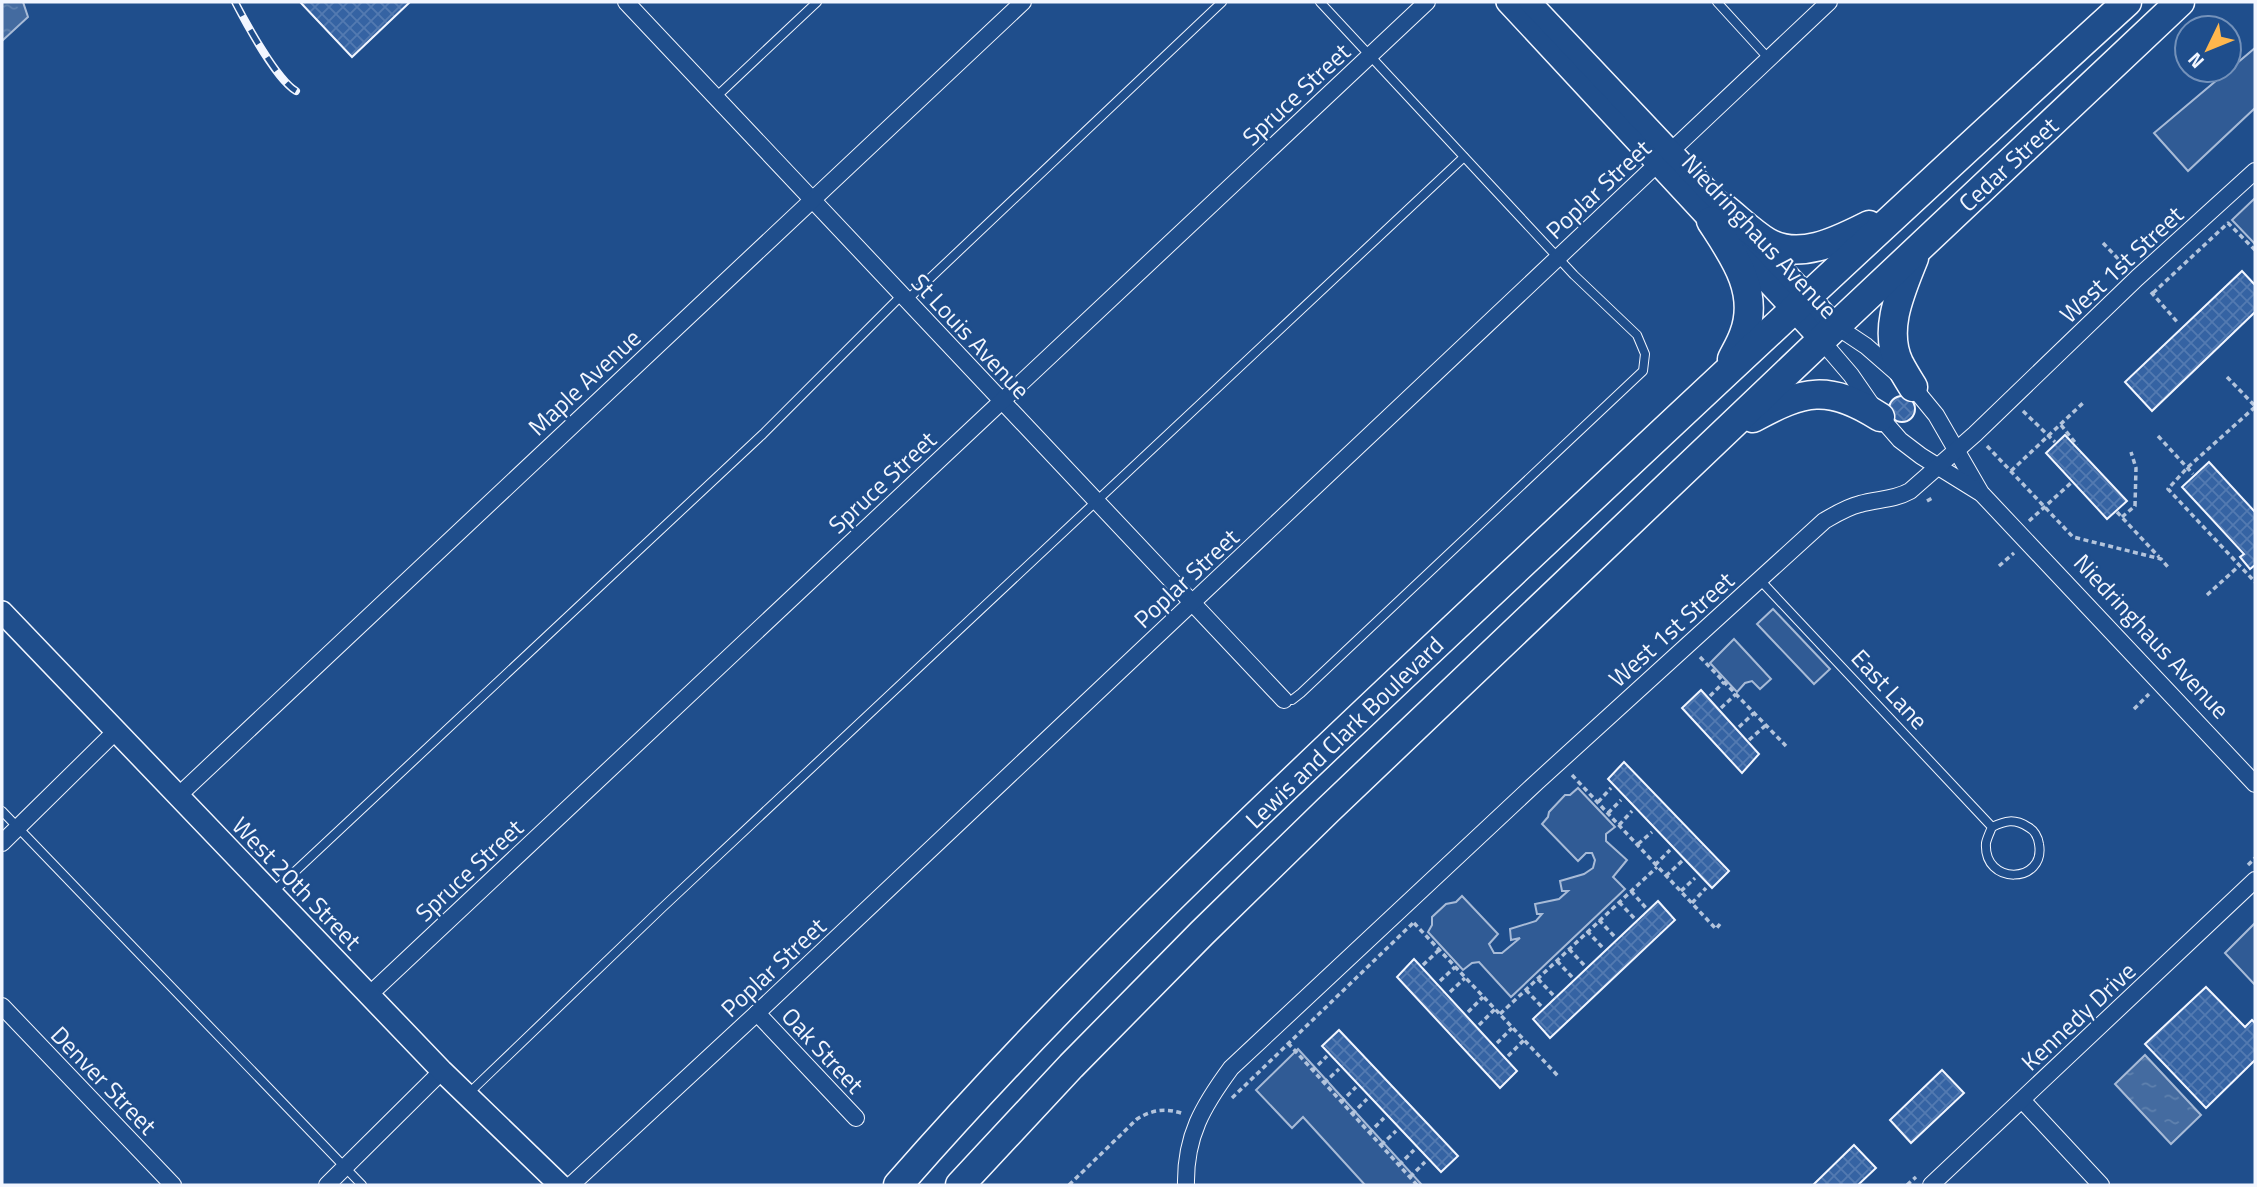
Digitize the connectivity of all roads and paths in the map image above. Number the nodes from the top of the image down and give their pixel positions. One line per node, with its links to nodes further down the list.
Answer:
1 (626, 2): 15 (street, St Louis Avenue)
2 (817, 2): 15 (lane)
3 (1023, 2): 19 (street, Maple Avenue)
4 (1222, 2): 26 (lane)
5 (1320, 2): 13 (lane)
6 (1427, 2): 13 (street, Spruce Street)
7 (1507, 2): 17 (street, Niedringhaus Avenue)
8 (1530, 2): 17 (street, Niedringhaus Avenue)
9 (1717, 2): 14 (lane)
10 (1829, 2): 14 (street, Poplar Street)
11 (2127, 2): 20 (highway, Cedar Street)
12 (2180, 2): 22 (highway, Cedar Street)
13 (1371, 55): 16 (lane); 32 (street, Spruce Street)
14 (1769, 59): 17 (street, Poplar Street)
15 (716, 97): 19 (street, St Louis Avenue)
16 (1464, 157): 24 (lane); 53 (lane)
17 (1664, 158): 21 (street, Niedringhaus Avenue); 24 (street, Poplar Street)
18 (2255, 171): 38 (street, West 1st Street)
19 (812, 199): 26 (street, St Louis Avenue); 82 (street, Maple Avenue)
20 (1905, 204): 21 (highway); 27 (highway, Cedar Street)
21 (1718, 215): 27 (street, Niedringhaus Avenue); 29 (highway)
22 (1917, 249): 28 (highway, Cedar Street); 31 (highway)
23 (2255, 250): 25 (path)
24 (1558, 258): 65 (street, Poplar Street); 71 (lane)
25 (2153, 293)
26 (904, 298): 32 (street, St Louis Avenue); 103 (lane)
27 (1799, 302): 28 (street, Niedringhaus Avenue); 29 (highway, Lewis and Clark Boulevard)
28 (1828, 333): 31 (street, Niedringhaus Avenue); 36 (street, Niedringhaus Avenue); 39 (highway, Lewis and Clark Boulevard)
29 (1725, 372): 171 (highway, Lewis and Clark Boulevard)
30 (2227, 377): 34 (path)
31 (1913, 387): 44 (street, Niedringhaus Avenue)
32 (1002, 401): 53 (street, St Louis Avenue); 127 (street, Spruce Street)
33 (2083, 403): 37 (path)
34 (2255, 407): 47 (path)
35 (2022, 409): 40 (path)
36 (1880, 417): 39 (highway); 46 (street, Niedringhaus Avenue)
37 (2061, 425): 40 (path); 43 (path)
38 (1975, 434): 44 (street, West 1st Street); 48 (path)
39 (1723, 435): 172 (highway, Lewis and Clark Boulevard)
40 (2049, 436): 42 (path); 48 (path)
41 (2158, 436): 47 (path)
42 (2055, 442)
43 (2077, 444)
44 (1956, 451): 46 (street, West 1st Street); 51 (street, Niedringhaus Avenue)
45 (2131, 452): 57 (path)
46 (1938, 467): 51 (street, Niedringhaus Avenue); 62 (street, West 1st Street)
47 (2188, 468): 49 (path); 60 (path)
48 (2011, 471): 55 (path)
49 (2193, 474)
50 (2072, 482): 55 (path)
51 (1982, 493): 58 (street, Niedringhaus Avenue)
52 (1934, 497): 54 (path)
53 (1097, 502): 65 (street, St Louis Avenue); 149 (lane)
54 (1922, 503)
55 (2045, 506): 58 (path); 59 (path)
56 (2117, 512): 57 (path)
57 (2122, 517): 59 (path)
58 (2017, 531): 80 (street, Niedringhaus Avenue)
59 (2161, 559): 61 (path)
60 (2240, 565): 63 (path); 64 (path)
61 (2168, 566)
62 (1759, 579): 89 (lane, East Lane); 157 (street, West 1st Street)
63 (2255, 582)
64 (2207, 596)
65 (1192, 603): 71 (street, St Louis Avenue); 134 (street, Poplar Street)
66 (2, 612): 76 (street, West 20th Street)
67 (1706, 648): 68 (path)
68 (1724, 682): 69 (path); 70 (path)
69 (1736, 694): 72 (path); 73 (path)
70 (1710, 696)
71 (1284, 700)
72 (1721, 708)
73 (1754, 713): 74 (path); 75 (path)
74 (1766, 725): 77 (path); 78 (path)
75 (1739, 727)
76 (116, 731): 82 (street, West 20th Street); 90 (street)
77 (1749, 740)
78 (1786, 747)
79 (1565, 781): 84 (path)
80 (2255, 784)
81 (1611, 788): 84 (path)
82 (178, 796): 103 (street, West 20th Street)
83 (1621, 800): 87 (path)
84 (1598, 802): 87 (path)
85 (2, 811): 90 (lane)
86 (1632, 811): 88 (path)
87 (1608, 813): 88 (path)
88 (1619, 825): 93 (path)
89 (1992, 827): 89 (lane)
90 (18, 828): 92 (street); 164 (lane)
91 (1652, 832): 93 (path)
92 (2, 843)
93 (1637, 845): 96 (path)
94 (1670, 850): 96 (path)
95 (1682, 861): 97 (path)
96 (1656, 866): 97 (path); 101 (path)
97 (1666, 876): 102 (path)
98 (1695, 878): 102 (path)
99 (2255, 880): 151 (street, Kennedy Drive)
100 (1706, 888): 105 (path)
101 (1631, 891): 104 (path); 106 (path)
102 (1681, 892): 105 (path)
103 (271, 894): 127 (street, West 20th Street)
104 (1619, 902): 108 (path); 109 (path)
105 (1692, 903): 111 (path)
106 (1646, 908)
107 (1421, 917): 110 (path)
108 (1635, 919)
109 (1599, 920): 112 (path); 113 (path)
110 (1414, 923): 116 (path); 139 (path)
111 (1720, 925)
112 (1587, 931): 114 (path); 115 (path)
113 (1615, 937)
114 (1569, 949): 117 (path); 119 (path)
115 (1604, 949)
116 (1439, 950): 118 (path); 120 (path)
117 (1557, 961): 122 (path); 123 (path)
118 (1423, 965)
119 (1585, 966)
120 (1455, 967): 121 (path); 124 (path)
121 (1465, 978): 126 (path); 128 (path)
122 (1573, 978)
123 (1538, 979): 125 (path); 129 (path)
124 (1440, 981)
125 (1526, 990): 131 (path); 135 (path)
126 (1450, 992)
127 (369, 995): 145 (street, West 20th Street)
128 (1483, 997): 132 (path); 133 (path)
129 (1556, 998)
130 (2, 1006): 166 (street, Denver Street)
131 (1543, 1007)
132 (1495, 1009): 135 (path); 136 (path)
133 (1468, 1012)
134 (757, 1013): 155 (street, Oak Street); 170 (street, Poplar Street)
135 (1500, 1014): 137 (path)
136 (1479, 1025)
137 (1513, 1028): 138 (path); 140 (path)
138 (1524, 1040): 142 (path); 146 (path)
139 (1288, 1043): 144 (path); 153 (path)
140 (1497, 1043)
141 (1327, 1056): 144 (path)
142 (1508, 1056)
143 (1339, 1069): 147 (path)
144 (1312, 1070): 147 (path)
145 (442, 1072): 149 (street, West 20th Street); 164 (street)
146 (1558, 1076)
147 (1324, 1083): 152 (path)
148 (1356, 1087): 152 (path)
149 (467, 1095): 169 (street, West 20th Street)
150 (1367, 1100): 154 (path)
151 (2022, 1100): 176 (street, Kennedy Drive); 177 (street)
152 (1340, 1101): 154 (path)
153 (1227, 1104)
154 (1352, 1114): 159 (path)
155 (856, 1118)
156 (1384, 1118): 159 (path)
157 (1197, 1120): 173 (path); 174 (street, West 1st Street)
158 (1396, 1131): 160 (path)
159 (1369, 1133): 160 (path)
160 (1381, 1145): 163 (path)
161 (1414, 1150): 163 (path)
162 (1425, 1162): 165 (path)
163 (1399, 1166): 165 (path)
164 (345, 1167): 167 (street); 168 (lane)
165 (1410, 1177): 175 (path)
166 (173, 1185)
167 (327, 1185)
168 (362, 1185)
169 (560, 1185)
170 (571, 1185)
171 (898, 1185)
172 (960, 1185)
173 (1069, 1185)
174 (1186, 1185)
175 (1417, 1185)
176 (1931, 1185)
177 (2101, 1185)

